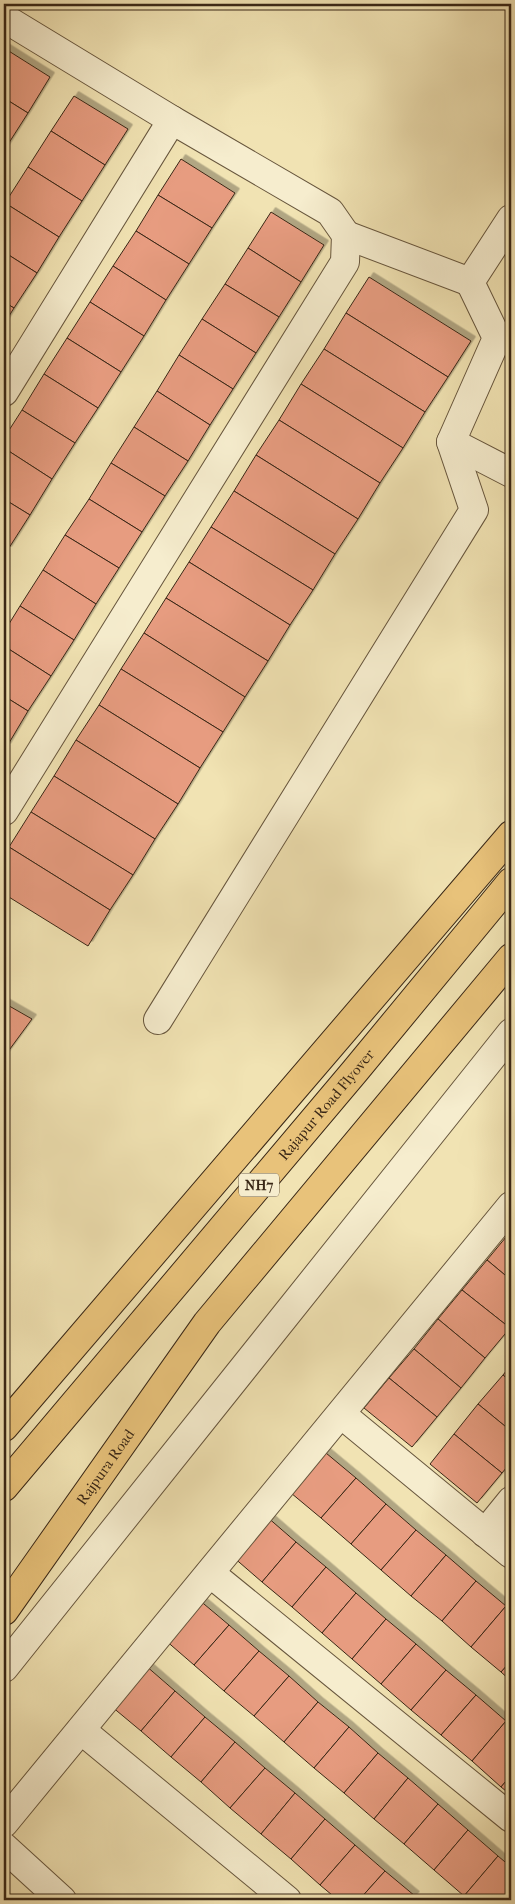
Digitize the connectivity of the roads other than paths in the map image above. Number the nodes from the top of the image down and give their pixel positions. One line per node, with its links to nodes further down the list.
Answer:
1 (4, 18): 2 (street)
2 (172, 120): 4 (street); 6 (street)
3 (511, 219): 5 (street)
4 (346, 234): 5 (street); 9 (street)
5 (470, 282): 7 (street)
6 (4, 392)
7 (451, 442): 8 (street); 13 (street)
8 (511, 474)
9 (4, 811)
10 (511, 835): 17 (main road)
11 (511, 882): 18 (main road, Rajapur Road Flyover / NH7)
12 (511, 958): 23 (main road, Rajpura Road)
13 (158, 1020)
14 (511, 1033): 24 (street)
15 (511, 1206): 16 (street)
16 (341, 1414): 20 (street); 22 (street)
17 (4, 1427)
18 (4, 1487)
19 (511, 1501): 20 (street)
20 (485, 1533): 21 (street)
21 (511, 1554)
22 (210, 1573): 25 (street); 26 (street)
23 (4, 1611)
24 (4, 1668)
25 (81, 1730): 27 (street); 30 (street)
26 (511, 1818)
27 (4, 1823)
28 (4, 1847): 29 (street)
29 (62, 1900)
30 (288, 1900)

